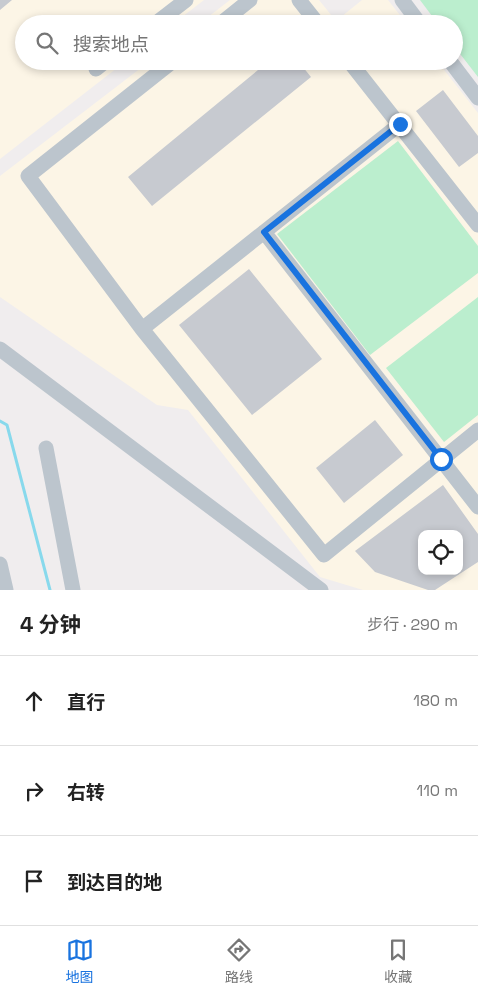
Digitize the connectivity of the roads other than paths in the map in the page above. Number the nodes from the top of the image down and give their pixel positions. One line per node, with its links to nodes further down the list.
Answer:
1 (186, 0): 5 (street)
2 (250, 0): 6 (street)
3 (299, 0): 7 (street)
4 (402, 0): 8 (street)
5 (167, 15)
6 (231, 15)
7 (311, 15)
8 (413, 15)
9 (162, 70): 16 (street)
10 (356, 70): 13 (street)
11 (457, 70): 12 (street)
12 (478, 98)
13 (400, 124): 14 (street); 15 (street)
14 (478, 225)
15 (264, 232): 16 (street); 20 (street)
16 (142, 329): 20 (street)
17 (0, 349): 25 (street)
18 (478, 430): 20 (street)
19 (46, 448): 24 (street)
20 (441, 459): 21 (street)
21 (478, 507)
22 (0, 564): 23 (street)
23 (6, 590)
24 (73, 590)
25 (321, 590)

